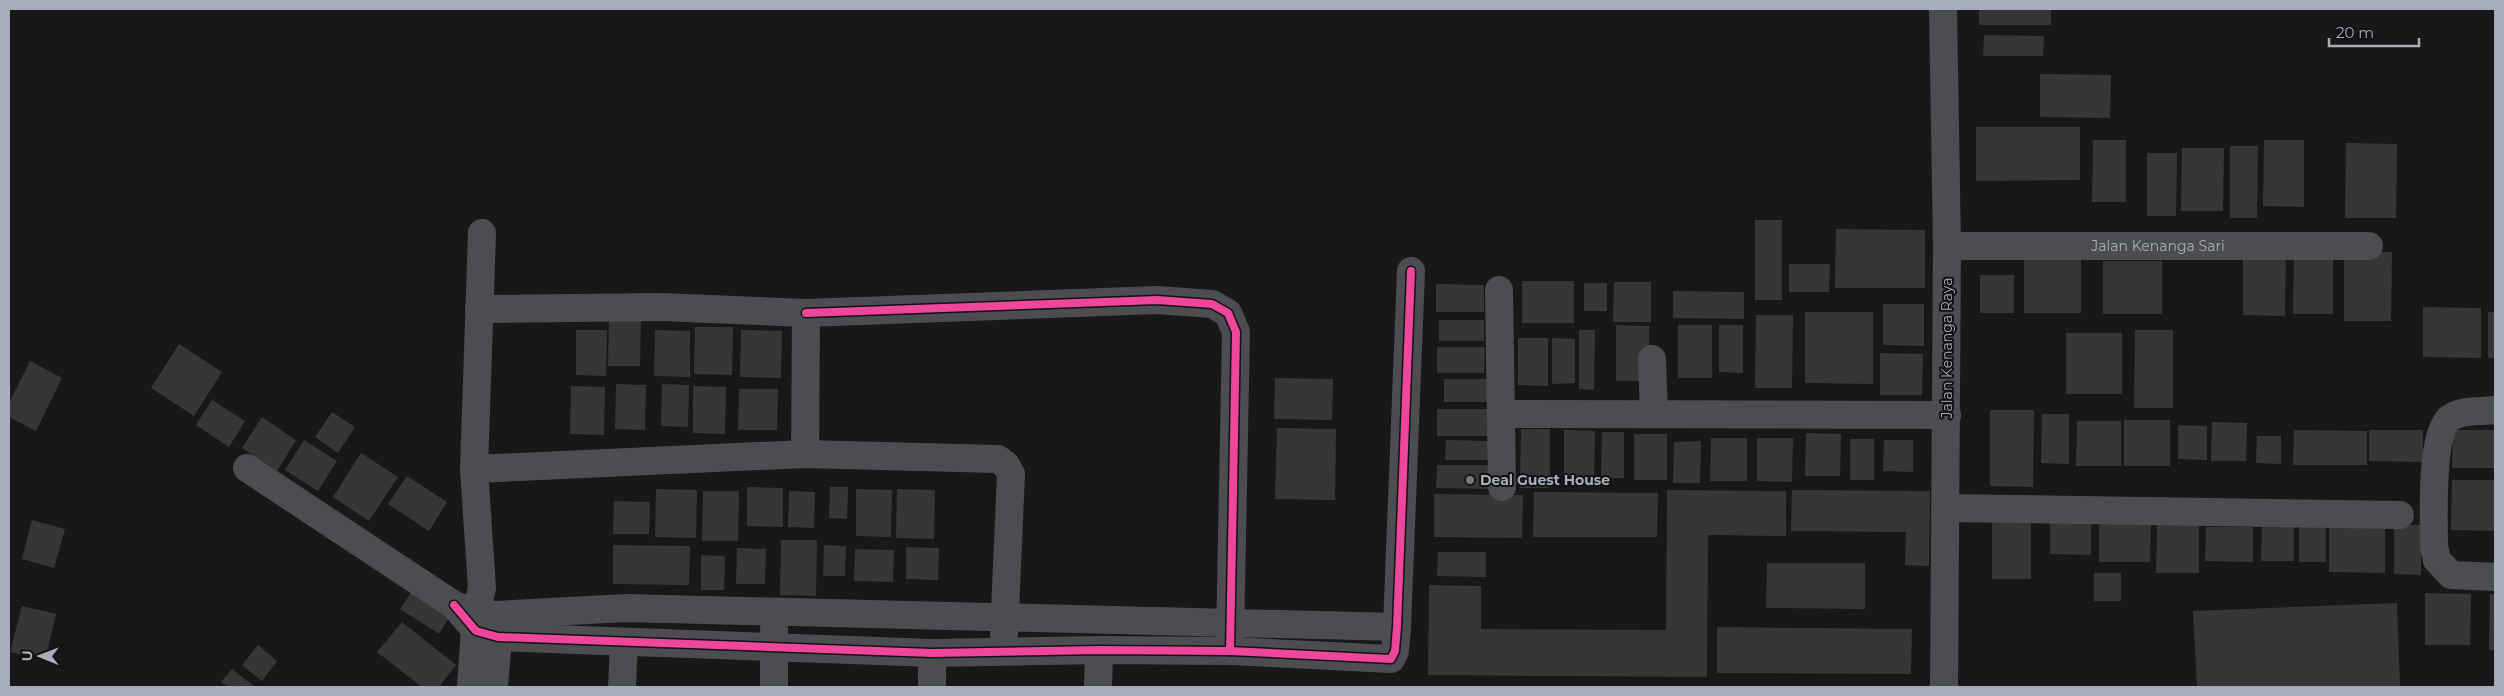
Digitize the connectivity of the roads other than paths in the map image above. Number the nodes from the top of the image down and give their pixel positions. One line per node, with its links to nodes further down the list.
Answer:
1 (1943, 9): 3 (street, Jalan Kenanga Raya)
2 (482, 233): 7 (street)
3 (1947, 246): 4 (street, Jalan Kenanga Sari); 13 (street, Jalan Kenanga Raya)
4 (2369, 246)
5 (1411, 271): 25 (street)
6 (1499, 290): 12 (street)
7 (479, 309): 8 (street); 16 (street)
8 (806, 313): 14 (street); 24 (street)
9 (1652, 359): 11 (street)
10 (2495, 410): 20 (street)
11 (1654, 413): 12 (street); 13 (street)
12 (1502, 414): 17 (street)
13 (1947, 415): 18 (street, Jalan Kenanga Raya)
14 (805, 454): 16 (street); 23 (street)
15 (247, 468): 22 (street)
16 (474, 469): 22 (street)
17 (1502, 487)
18 (1946, 508): 19 (street); 38 (street, Jalan Kenanga Raya)
19 (2400, 516)
20 (2495, 577)
21 (773, 612): 22 (street); 23 (street); 27 (street)
22 (480, 615): 26 (street); 32 (street); 33 (street)
23 (1006, 618): 24 (street); 30 (street)
24 (1231, 622): 25 (street); 29 (street)
25 (1397, 627): 29 (street)
26 (624, 642): 27 (street); 34 (street)
27 (774, 646): 31 (street); 35 (street)
28 (1099, 650): 29 (street); 30 (street); 37 (street)
29 (1230, 651)
30 (1003, 652): 31 (street)
31 (932, 653): 36 (street)
32 (471, 687)
33 (494, 687)
34 (622, 687)
35 (774, 687)
36 (932, 687)
37 (1098, 687)
38 (1944, 687)

